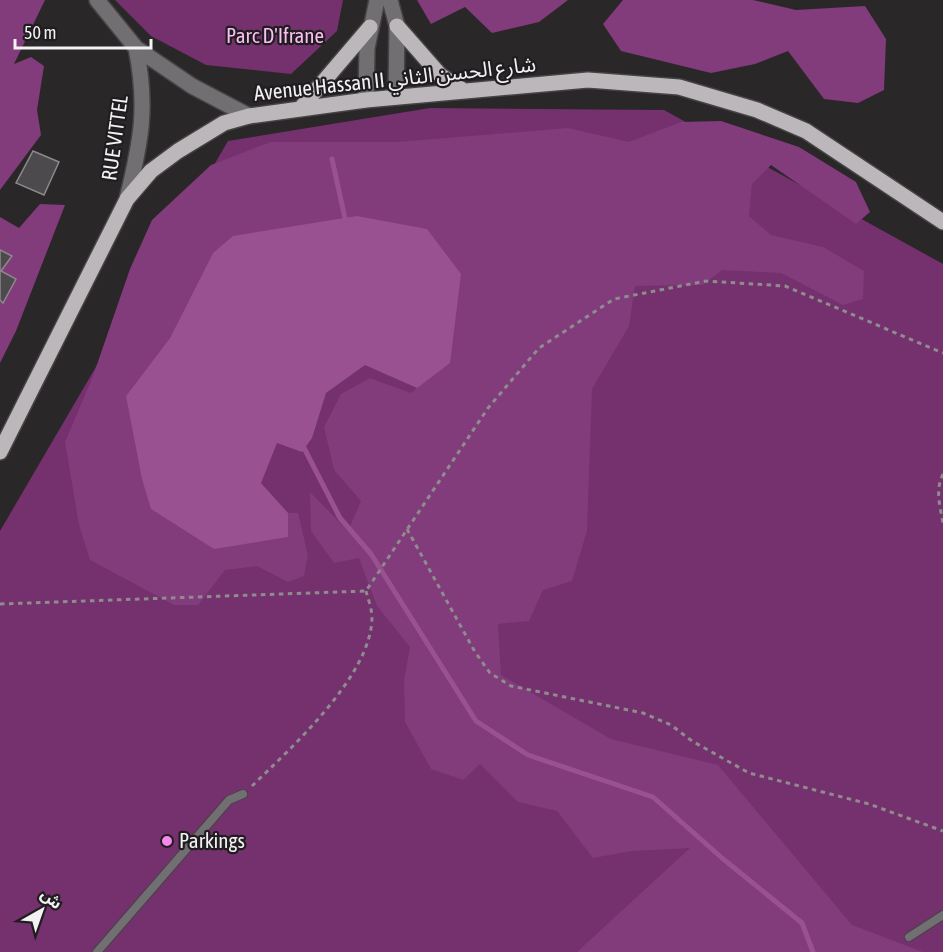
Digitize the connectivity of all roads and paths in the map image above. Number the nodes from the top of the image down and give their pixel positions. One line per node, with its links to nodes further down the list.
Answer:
1 (97, 0): 6 (street, RUE VITTEL)
2 (377, 0): 5 (street)
3 (390, 0): 4 (street)
4 (397, 26): 7 (main road); 8 (street)
5 (370, 27): 9 (street); 10 (main road)
6 (136, 48): 11 (street, RUE VITTEL); 12 (street, RUE VITTEL)
7 (464, 91): 8 (main road, Avenue Hassan II شارع الحسن الثاني); 13 (main road, Avenue Hassan II شارع الحسن الثاني)
8 (396, 97): 9 (main road, Avenue Hassan II شارع الحسن الثاني)
9 (366, 100): 10 (main road, Avenue Hassan II شارع الحسن الثاني)
10 (300, 109): 11 (main road, Avenue Hassan II شارع الحسن الثاني)
11 (249, 116): 12 (main road, Avenue Hassan II شارع الحسن الثاني)
12 (127, 199): 15 (main road, Avenue Hassan II شارع الحسن الثاني)
13 (943, 222)
14 (943, 353): 18 (path)
15 (0, 452)
16 (943, 474): 17 (path)
17 (943, 523)
18 (407, 529): 19 (path); 22 (path)
19 (366, 591): 20 (path); 21 (path)
20 (0, 604)
21 (243, 794): 25 (lane)
22 (943, 831)
23 (943, 915): 24 (lane)
24 (909, 937)
25 (97, 952)

